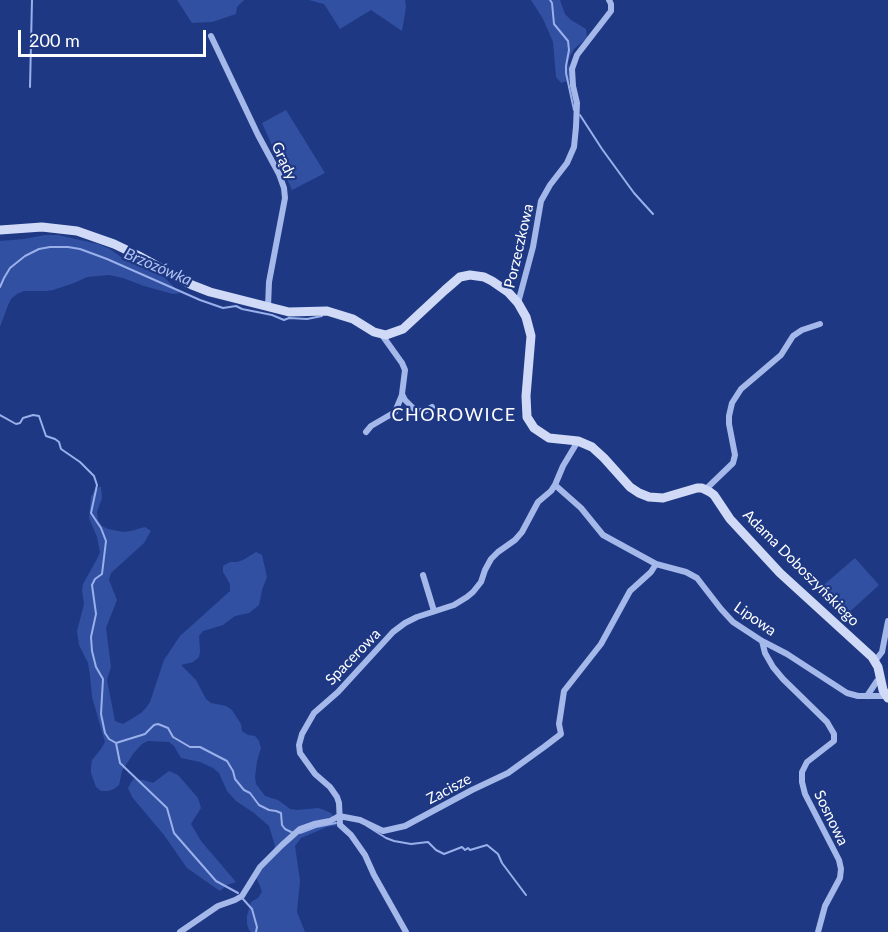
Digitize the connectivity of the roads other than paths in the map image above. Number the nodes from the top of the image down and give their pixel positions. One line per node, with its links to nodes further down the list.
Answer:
1 (609, 0): 4 (street, Porzeczkowa)
2 (211, 36): 5 (street, Grądy)
3 (0, 230): 5 (street)
4 (518, 303): 7 (street); 11 (street)
5 (268, 306): 7 (street)
6 (820, 324): 13 (street)
7 (382, 334): 8 (street)
8 (402, 394): 9 (street); 10 (street)
9 (432, 407)
10 (366, 432)
11 (578, 441): 12 (street, Spacerowa); 13 (street)
12 (555, 485): 14 (street, Lipowa); 16 (street, Spacerowa)
13 (706, 489): 19 (street, Adama Doboszyńskiego)
14 (656, 564): 18 (street, Lipowa); 23 (street, Zacisze)
15 (423, 575): 16 (street)
16 (434, 611): 23 (street, Spacerowa)
17 (888, 621): 19 (street)
18 (762, 641): 21 (street, Lipowa); 26 (street, Sosnowa)
19 (875, 661): 20 (street, Adama Doboszyńskiego)
20 (881, 680): 21 (street); 22 (street, Adama Doboszyńskiego)
21 (867, 696): 22 (street, Lipowa)
22 (887, 697)
23 (339, 816): 24 (street); 25 (street, Spacerowa)
24 (180, 932)
25 (406, 932)
26 (818, 932)

